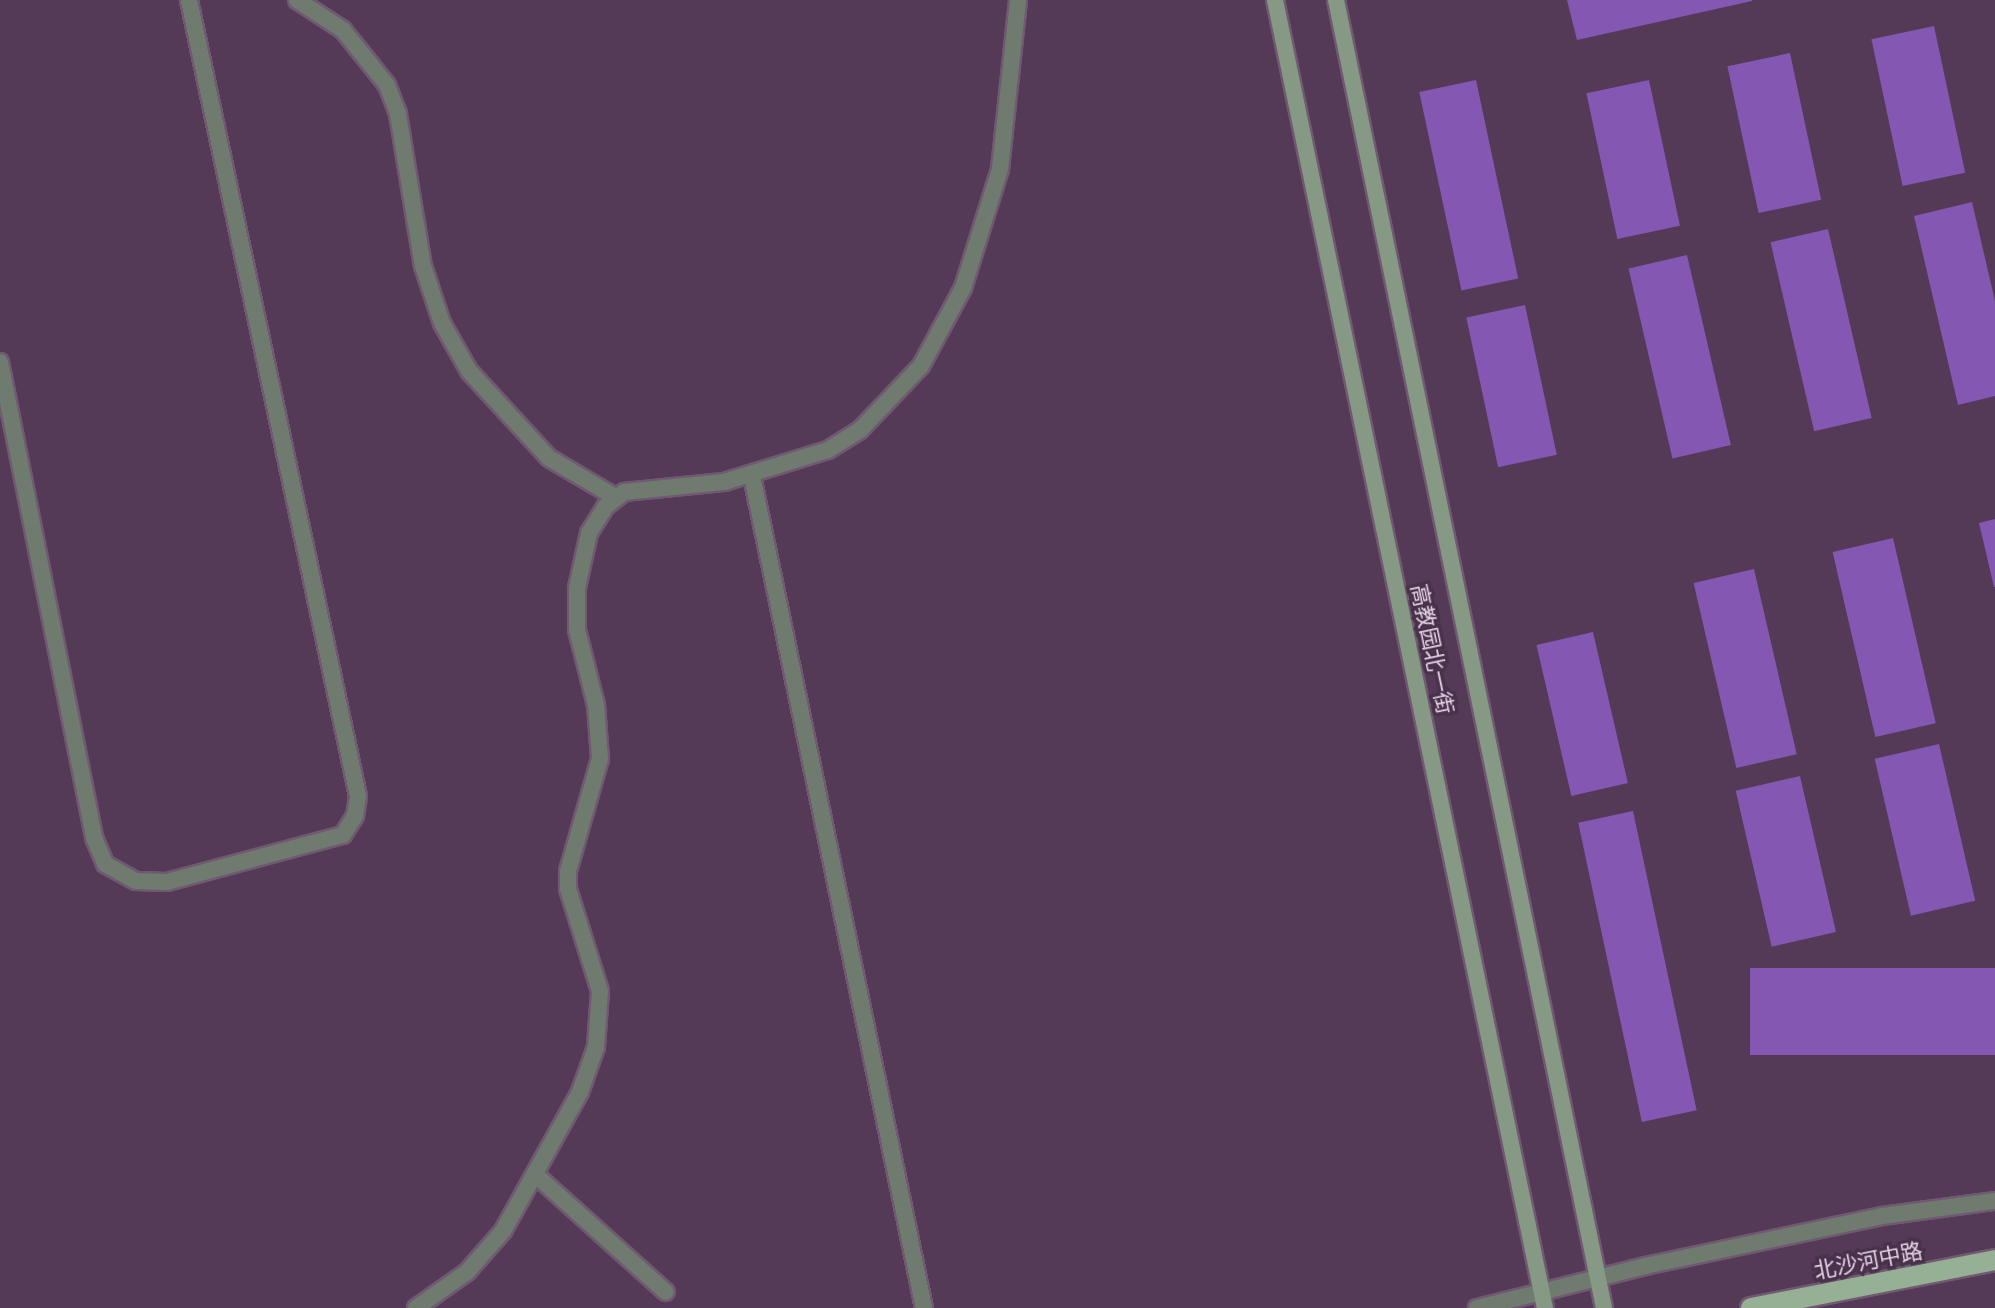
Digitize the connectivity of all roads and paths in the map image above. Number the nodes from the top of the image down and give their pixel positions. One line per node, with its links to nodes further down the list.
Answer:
1 (189, 0): 6 (street)
2 (297, 0): 8 (street)
3 (1018, 0): 7 (street)
4 (1275, 0): 14 (street, 高教园北一街)
5 (1336, 0): 12 (street, 高教园北一街)
6 (0, 362)
7 (752, 476): 8 (street); 16 (street)
8 (615, 497): 9 (street)
9 (537, 1176): 13 (street); 15 (street)
10 (1995, 1201): 12 (street)
11 (1995, 1260): 19 (main road, 北沙河中路)
12 (1598, 1277): 14 (street); 18 (street, 高教园北一街)
13 (666, 1292)
14 (1543, 1300): 17 (street)
15 (416, 1308)
16 (924, 1308)
17 (1477, 1308)
18 (1604, 1308)
19 (1751, 1308)

